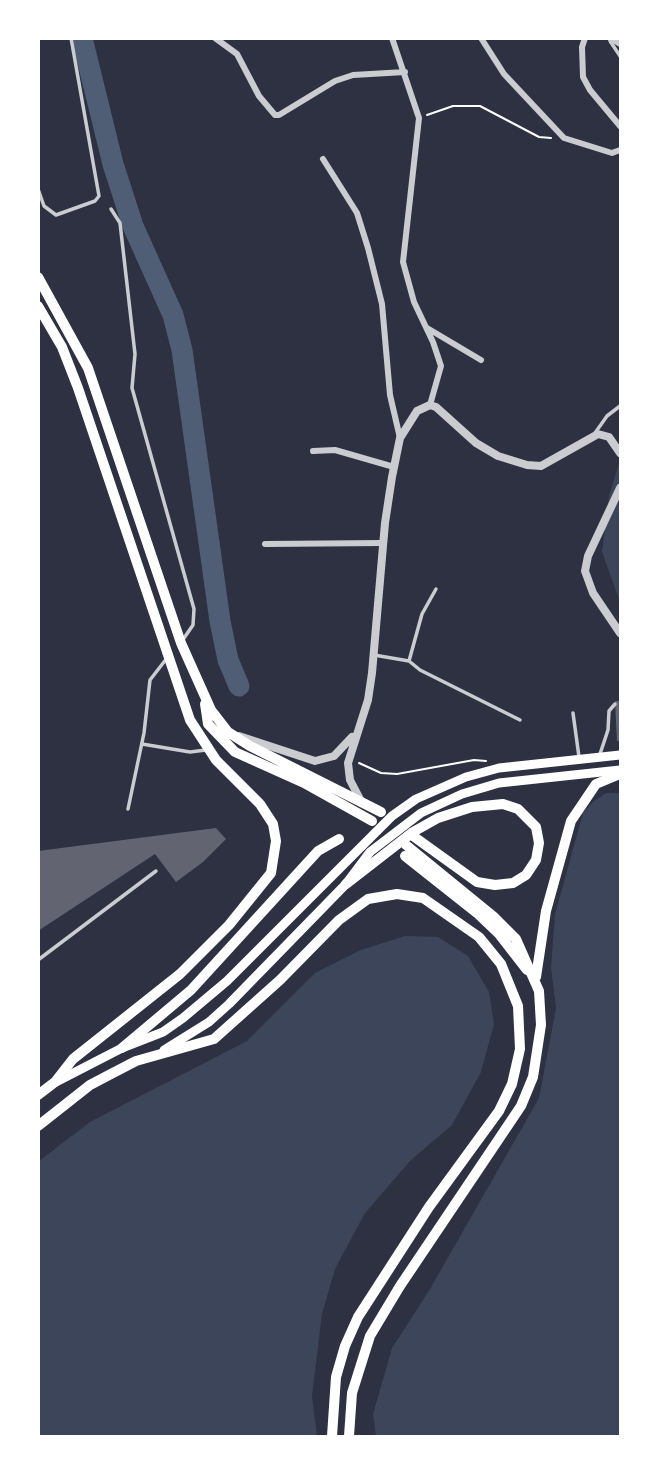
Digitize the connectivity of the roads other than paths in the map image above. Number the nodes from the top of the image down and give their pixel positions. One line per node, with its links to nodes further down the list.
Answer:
1 (71, 38): 13 (lane)
2 (215, 38): 9 (street)
3 (392, 38): 9 (street)
4 (481, 38): 11 (street)
5 (585, 38): 10 (street)
6 (610, 40): 7 (street); 8 (lane)
7 (621, 44)
8 (620, 56)
9 (405, 72): 17 (street)
10 (621, 126)
11 (621, 150)
12 (323, 159): 22 (street)
13 (38, 189)
14 (111, 209): 33 (lane)
15 (38, 277): 33 (main road)
16 (38, 306): 35 (main road)
17 (426, 327): 18 (street); 19 (street)
18 (481, 360)
19 (430, 405): 21 (street); 22 (street)
20 (621, 406): 21 (lane)
21 (594, 435): 24 (street)
22 (400, 438): 25 (street)
23 (313, 452): 25 (street)
24 (621, 453)
25 (394, 467): 27 (street)
26 (621, 488): 30 (street)
27 (383, 543): 28 (street); 34 (street)
28 (265, 544)
29 (436, 589): 36 (lane)
30 (606, 611): 31 (street); 32 (street)
31 (621, 626)
32 (621, 633)
33 (181, 643): 37 (main road)
34 (374, 655): 36 (lane); 43 (street)
35 (167, 657): 45 (lane); 46 (main road)
36 (409, 661): 40 (lane)
37 (204, 699): 44 (main road); 56 (main road)
38 (615, 704): 42 (lane)
39 (573, 713): 49 (lane)
40 (520, 720)
41 (616, 722): 42 (lane)
42 (609, 723): 48 (lane)
43 (358, 729): 44 (street); 53 (street)
44 (229, 732): 53 (main road)
45 (142, 744): 46 (lane); 54 (lane)
46 (208, 749): 67 (main road)
47 (621, 755): 48 (main road)
48 (599, 757): 49 (main road)
49 (579, 759): 65 (main road)
50 (621, 772): 51 (main road); 62 (main road)
51 (608, 778): 52 (lane); 64 (main road)
52 (621, 781)
53 (362, 803): 55 (main road)
54 (128, 809)
55 (381, 813)
56 (372, 821)
57 (413, 836): 62 (main road)
58 (339, 839): 65 (main road)
59 (406, 845): 64 (main road)
60 (405, 856): 64 (main road)
61 (156, 872): 63 (lane)
62 (346, 884): 66 (main road)
63 (38, 960)
64 (536, 981): 71 (main road)
65 (122, 1048): 67 (main road)
66 (152, 1056): 69 (main road); 70 (main road)
67 (55, 1082): 68 (main road)
68 (38, 1095)
69 (38, 1126)
70 (332, 1437)
71 (349, 1437)

